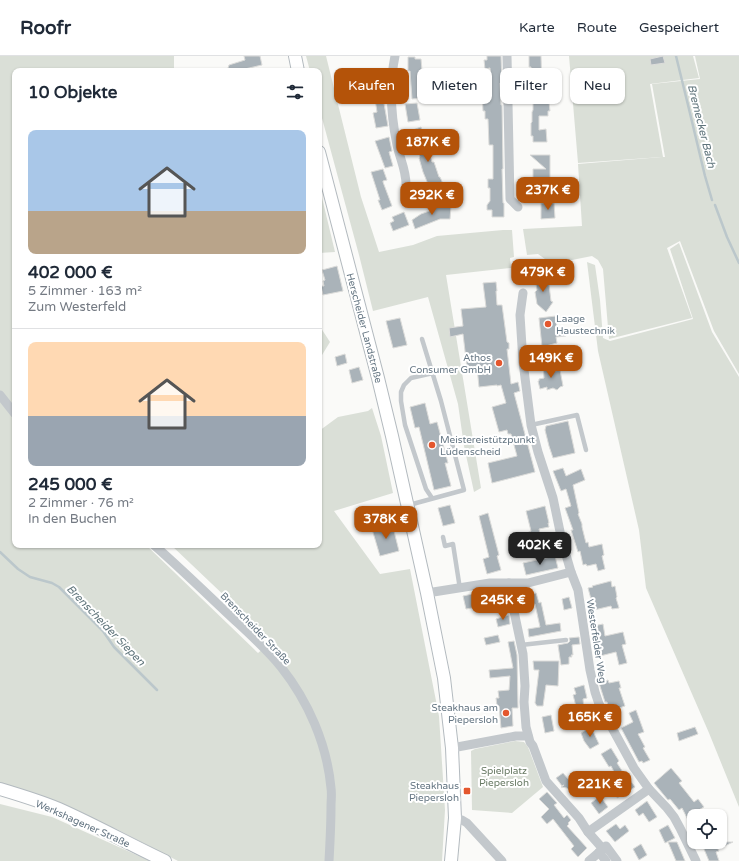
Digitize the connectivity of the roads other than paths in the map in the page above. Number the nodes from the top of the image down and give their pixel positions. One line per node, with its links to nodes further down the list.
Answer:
1 (295, 56): 4 (main road)
2 (395, 56): 6 (street)
3 (507, 56): 7 (street)
4 (297, 68)
5 (322, 163): 16 (main road, Herscheider Landstraße)
6 (406, 187)
7 (518, 207)
8 (523, 293): 13 (street, Westerfelder Weg)
9 (422, 339): 10 (lane)
10 (433, 373): 15 (lane); 15 (lane)
11 (0, 395): 12 (street)
12 (12, 410)
13 (531, 425): 14 (lane); 19 (street, Westerfelder Weg)
14 (586, 450)
15 (432, 498): 16 (lane)
16 (407, 505): 22 (main road, Herscheider Landstraße)
17 (443, 537): 21 (lane)
18 (157, 548): 33 (street, Brenscheider Straße)
19 (571, 572): 20 (street); 28 (street, Westerfelder Weg)
20 (509, 583): 21 (street); 24 (street)
21 (460, 588): 22 (street)
22 (427, 593): 26 (main road, Herscheider Landstraße)
23 (566, 640): 24 (lane)
24 (521, 645): 25 (street)
25 (528, 736): 26 (street); 30 (street)
26 (452, 748): 29 (main road, Herscheider Landstraße)
27 (0, 789): 32 (main road, Werkshagener Straße)
28 (650, 790): 30 (street); 39 (street, Westerfelder Weg)
29 (455, 818): 34 (main road, Herscheider Landstraße); 35 (street)
30 (588, 832): 31 (street)
31 (601, 850): 36 (street); 37 (street); 38 (street)
32 (165, 861)
33 (329, 861)
34 (451, 861)
35 (502, 861)
36 (589, 861)
37 (606, 861)
38 (617, 861)
39 (696, 861)

